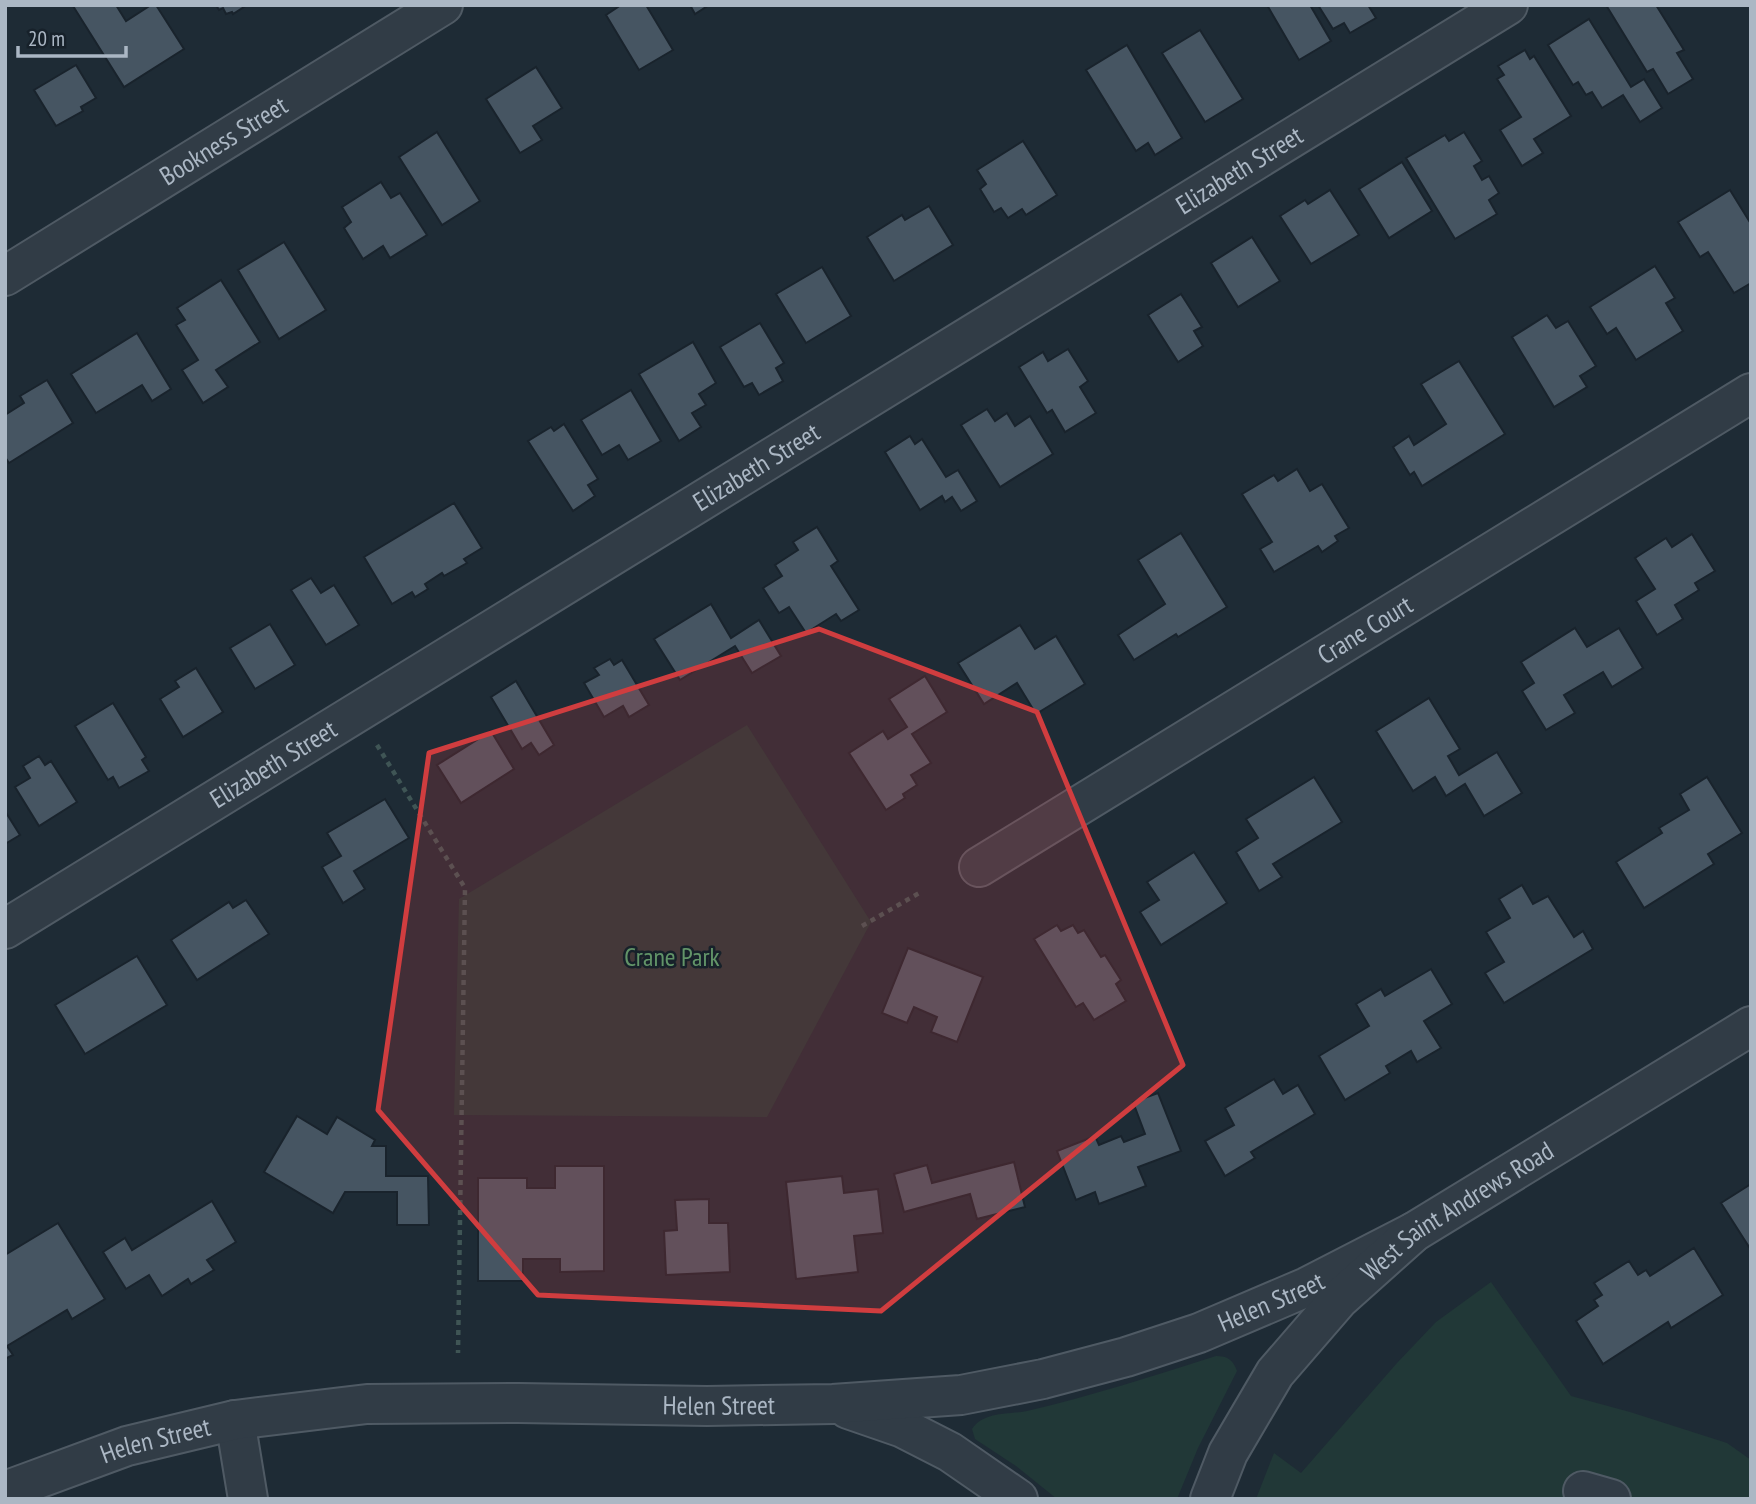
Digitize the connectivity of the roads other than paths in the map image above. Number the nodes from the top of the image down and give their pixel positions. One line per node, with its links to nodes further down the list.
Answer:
1 (443, 5): 3 (street, Bookness Street)
2 (1508, 5): 6 (street, Elizabeth Street)
3 (5, 276)
4 (1751, 393): 5 (street, Crane Court)
5 (979, 867)
6 (5, 929)
7 (1751, 1026): 8 (street, West Saint Andrews Road)
8 (1414, 1232): 9 (street, Helen Street); 14 (street, West Saint Andrews Road)
9 (833, 1404): 10 (street, Helen Street); 13 (street)
10 (235, 1420): 11 (street, Helen Street); 12 (street)
11 (5, 1491)
12 (248, 1499)
13 (1018, 1499)
14 (1210, 1499)

